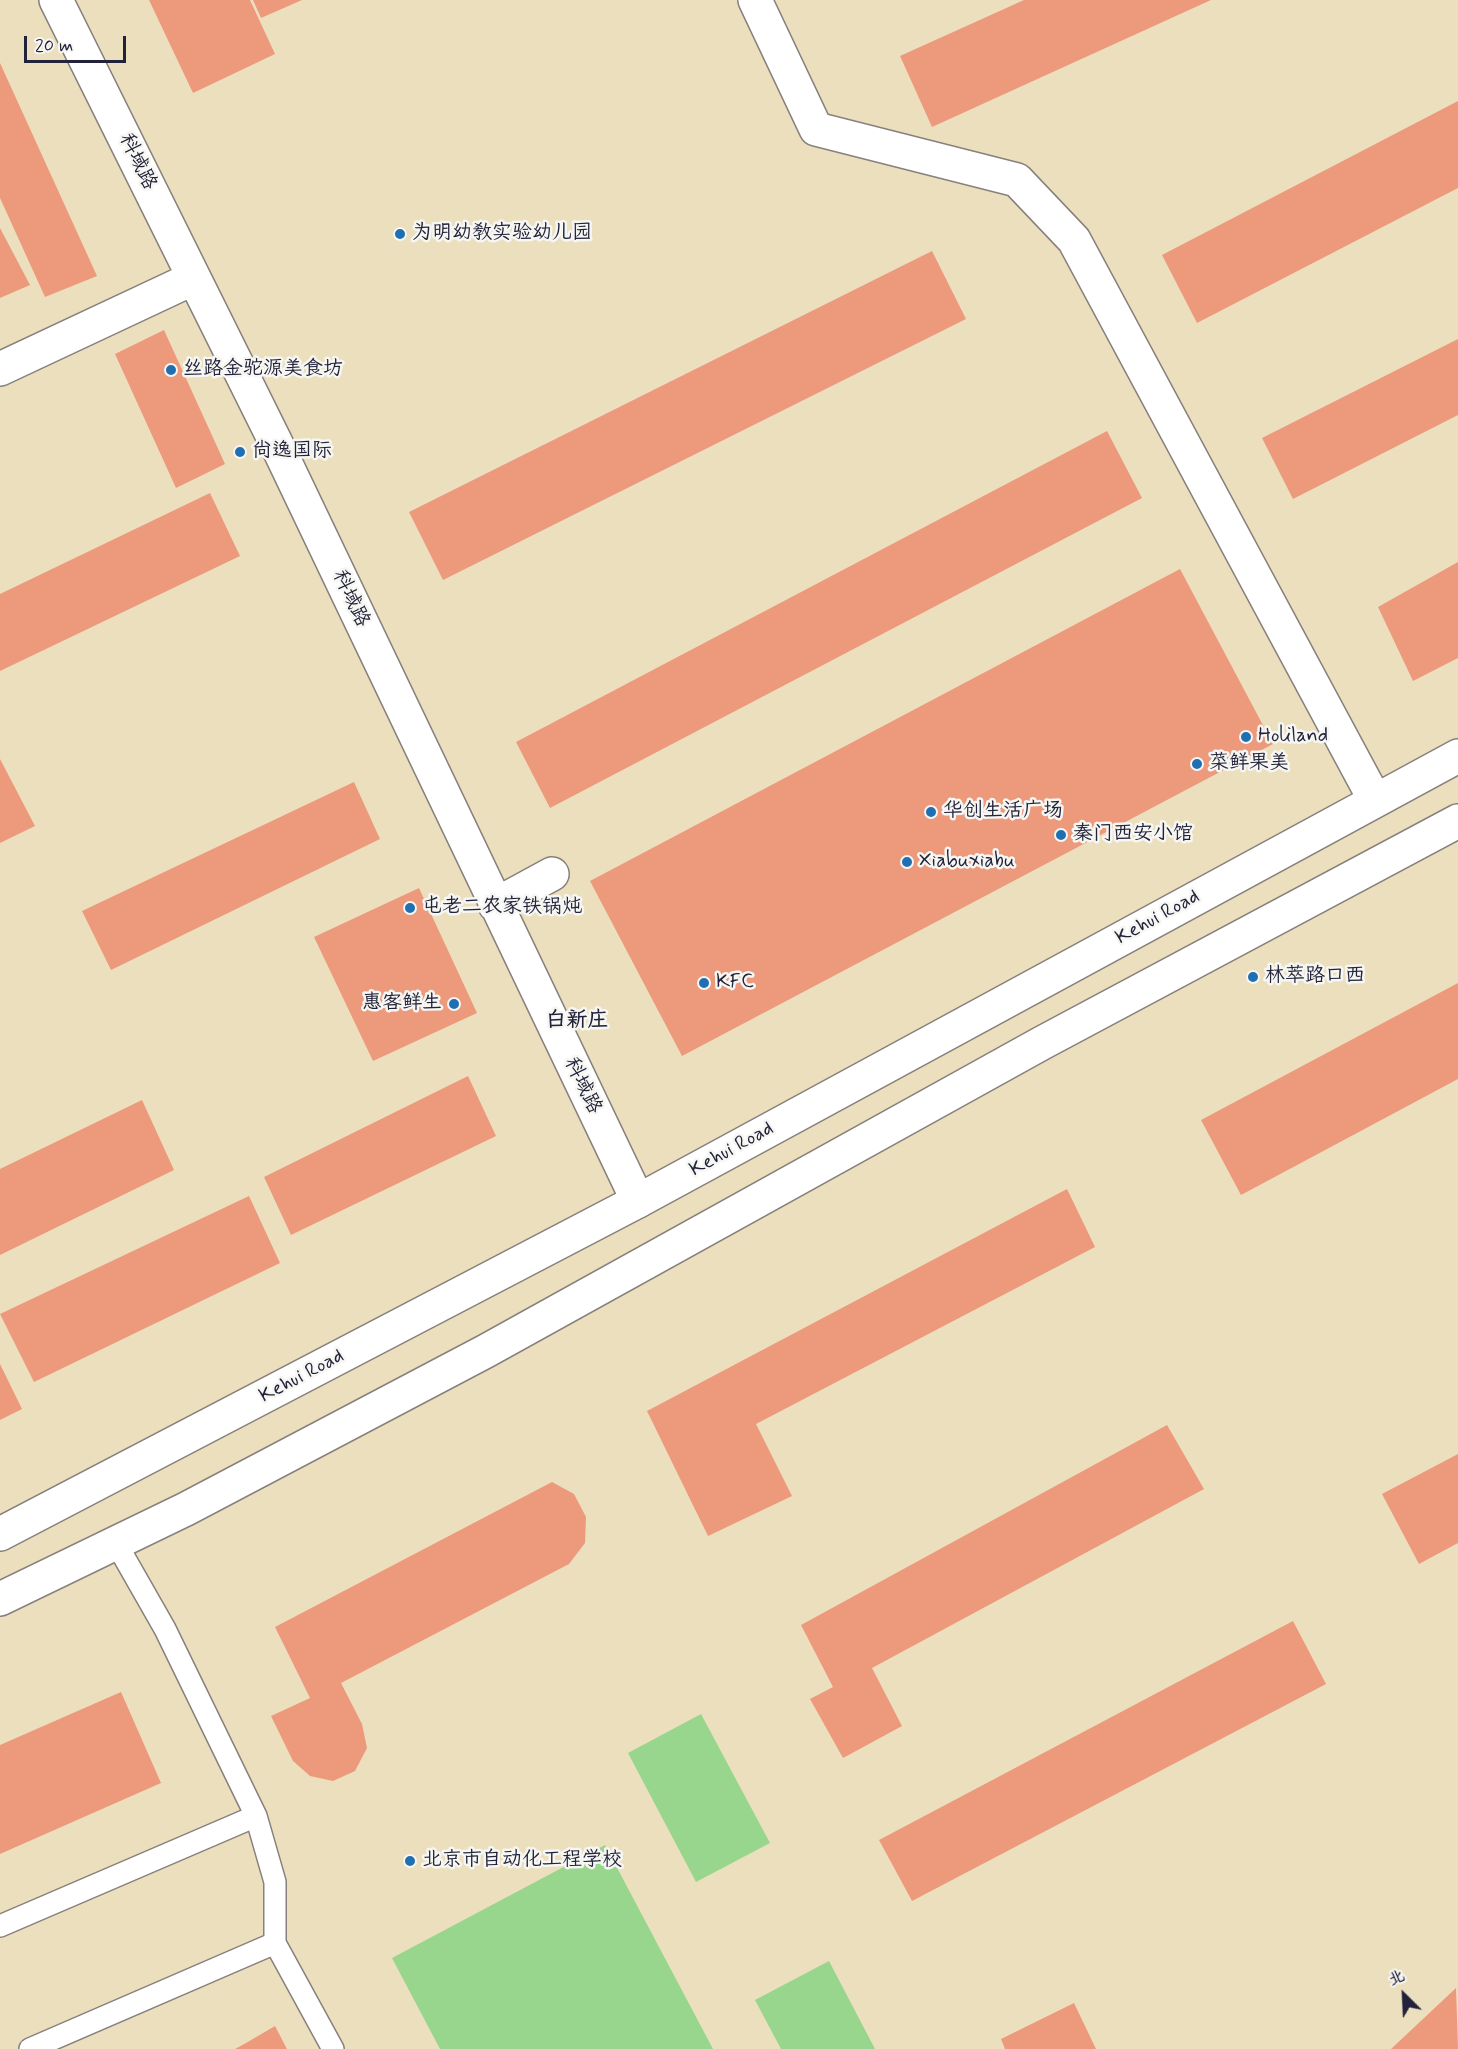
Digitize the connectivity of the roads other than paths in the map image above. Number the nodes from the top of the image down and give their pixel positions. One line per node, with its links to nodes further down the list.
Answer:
1 (56, 0): 3 (main road, 科域路)
2 (755, 0): 6 (main road)
3 (194, 278): 4 (main road); 9 (main road, 科域路)
4 (0, 369)
5 (1458, 756): 6 (main road, Kehui Road)
6 (1375, 800): 10 (main road, Kehui Road)
7 (1458, 821): 12 (main road)
8 (552, 874): 9 (main road)
9 (495, 905): 10 (main road, 科域路)
10 (638, 1201): 11 (main road, Kehui Road)
11 (0, 1534)
12 (116, 1543): 13 (main road); 14 (lane)
13 (0, 1599)
14 (256, 1816): 15 (lane); 16 (lane)
15 (0, 1926)
16 (275, 1943): 17 (lane); 18 (lane)
17 (30, 2049)
18 (333, 2049)

